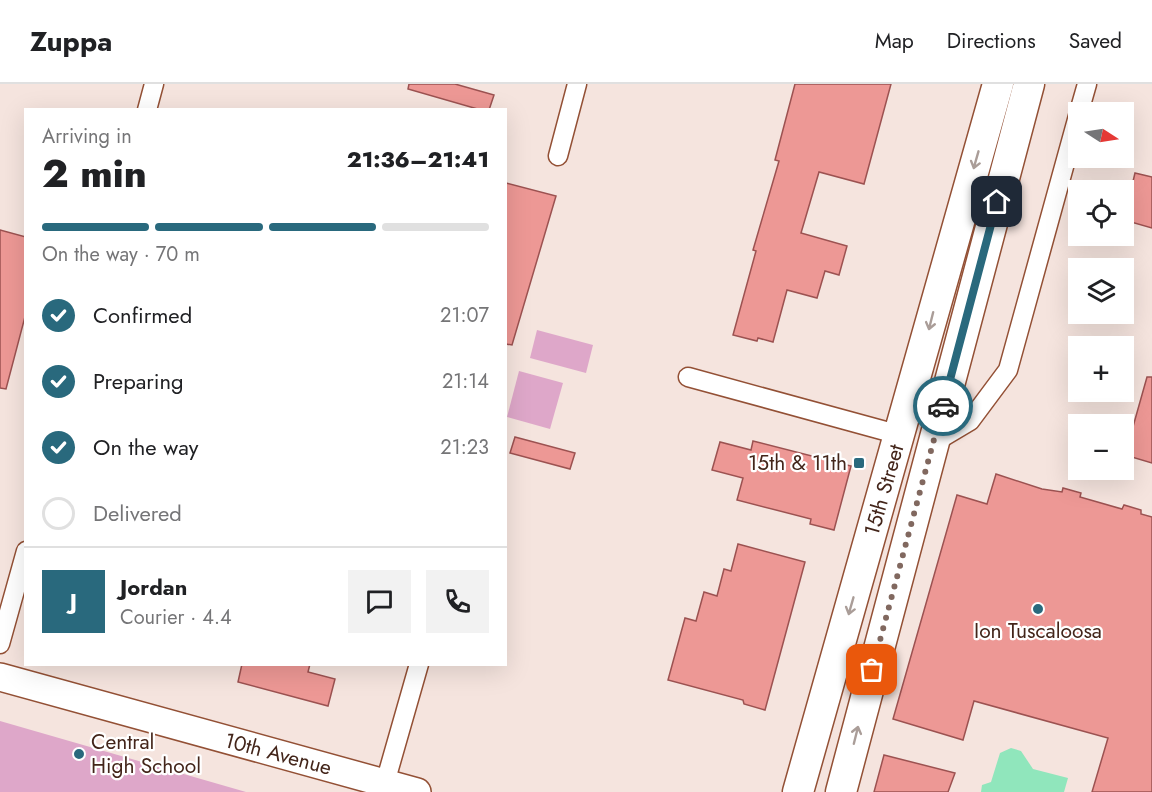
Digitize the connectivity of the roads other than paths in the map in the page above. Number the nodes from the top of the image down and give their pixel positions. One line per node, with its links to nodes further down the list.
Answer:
1 (154, 84): 7 (street)
2 (577, 84): 9 (street)
3 (1029, 84): 13 (main road, 15th Street)
4 (1087, 84): 6 (street)
5 (996, 94): 11 (main road, 15th Street, one-way to 11)
6 (1082, 102)
7 (148, 108)
8 (1068, 154): 13 (street)
9 (558, 156)
10 (688, 377): 12 (street)
11 (912, 394): 12 (main road, 15th Street); 13 (main road)
12 (900, 435): 14 (main road); 21 (main road, 15th Street, one-way to 21)
13 (933, 443): 14 (main road, 15th Street)
14 (921, 487): 22 (main road, 15th Street, one-way to 14)
15 (24, 558): 16 (street)
16 (0, 644)
17 (418, 666): 19 (street)
18 (0, 677): 19 (main road, 10th Avenue)
19 (385, 783): 20 (main road, 10th Avenue)
20 (417, 792)
21 (798, 792)
22 (841, 792)

